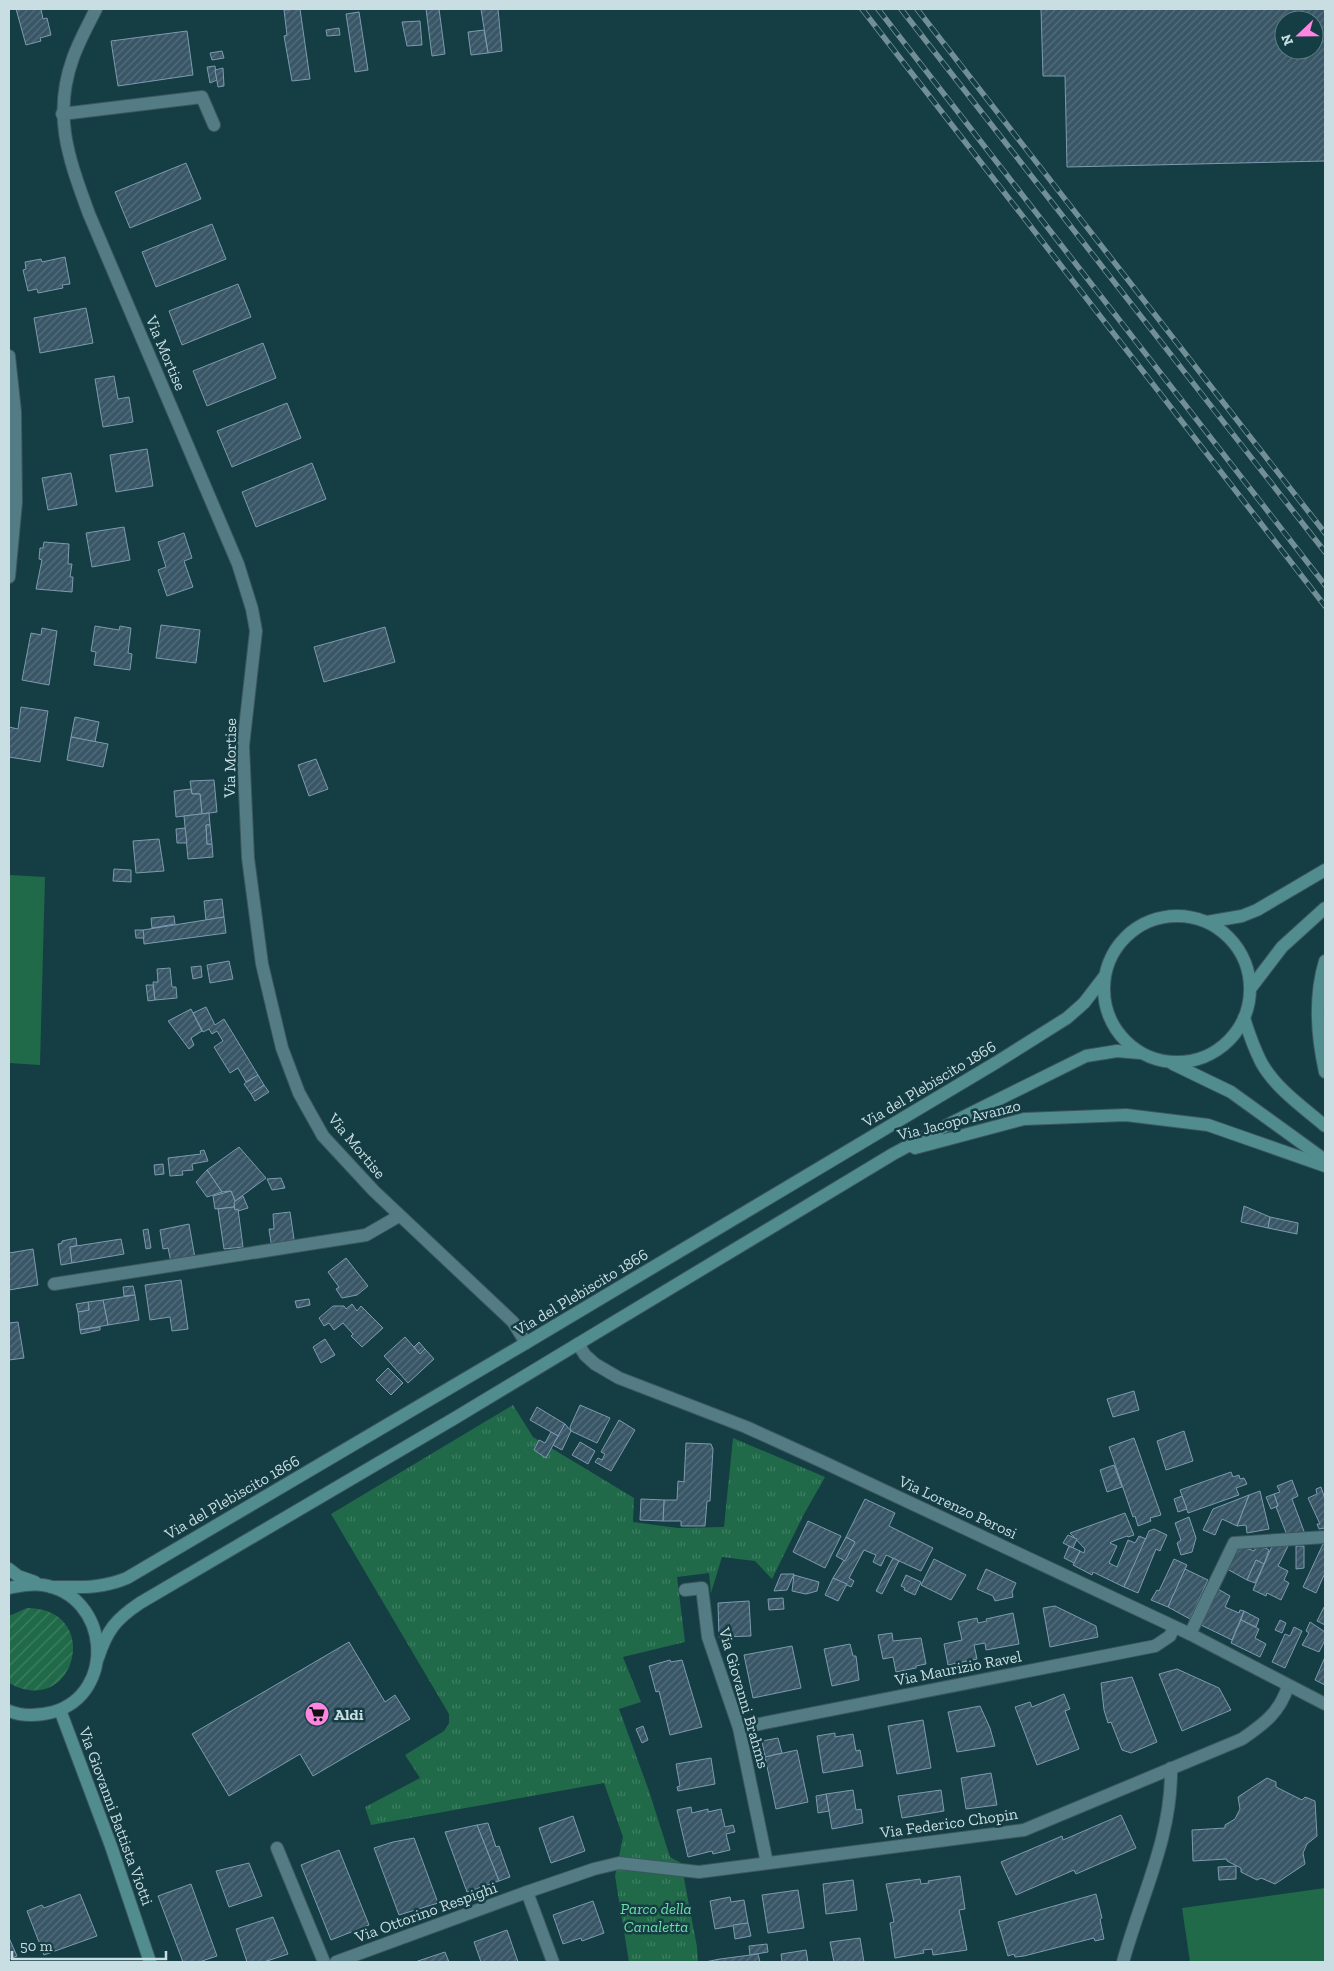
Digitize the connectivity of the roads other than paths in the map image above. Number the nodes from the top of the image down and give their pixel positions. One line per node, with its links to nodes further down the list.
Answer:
1 (96, 9): 2 (street, Via Mortise)
2 (62, 114): 3 (street); 20 (street, Via Mortise)
3 (214, 125)
4 (9, 356): 5 (street)
5 (9, 577)
6 (1325, 870): 8 (main road)
7 (1325, 908): 11 (main road)
8 (1207, 922): 10 (main road); 11 (main road)
9 (1325, 961): 15 (main road)
10 (1104, 977): 13 (main road); 22 (main road, Via del Plebiscito 1866)
11 (1250, 988): 12 (main road)
12 (1244, 1018): 14 (main road); 16 (main road)
13 (1140, 1053): 14 (main road); 17 (main road)
14 (1170, 1062): 18 (main road)
15 (1325, 1072)
16 (1325, 1126)
17 (893, 1154): 19 (main road, Via Jacopo Avanzo); 23 (main road)
18 (1325, 1160)
19 (1325, 1166)
20 (399, 1216): 21 (street); 22 (street, Via Mortise)
21 (54, 1284)
22 (526, 1343): 26 (main road, Via del Plebiscito 1866)
23 (578, 1344): 29 (street, Via Lorenzo Perosi); 31 (main road)
24 (1325, 1537): 30 (street)
25 (9, 1569): 26 (main road)
26 (46, 1586): 27 (main road, Via del Plebiscito 1866); 31 (main road)
27 (9, 1588)
28 (685, 1590): 36 (street, Via Giovanni Brahms)
29 (1174, 1627): 30 (street, Via Lorenzo Perosi); 36 (street, Via Maurizio Ravel)
30 (1190, 1634): 32 (street, Via Lorenzo Perosi)
31 (98, 1658): 34 (main road)
32 (1288, 1686): 33 (street, Via Lorenzo Perosi); 37 (street, Via Federico Chopin)
33 (1325, 1704)
34 (60, 1710): 35 (main road); 42 (main road, Via Giovanni Battista Viotti)
35 (9, 1711)
36 (739, 1728): 39 (street, Via Giovanni Brahms)
37 (1170, 1768): 39 (street, Via Federico Chopin); 46 (street)
38 (277, 1848): 43 (street)
39 (767, 1863): 40 (street, Via Federico Chopin)
40 (662, 1868): 41 (street, Via Ottorino Respighi)
41 (527, 1892): 44 (street, Via Ottorino Respighi); 45 (street)
42 (150, 1962)
43 (324, 1962)
44 (336, 1962)
45 (553, 1962)
46 (1123, 1962)

